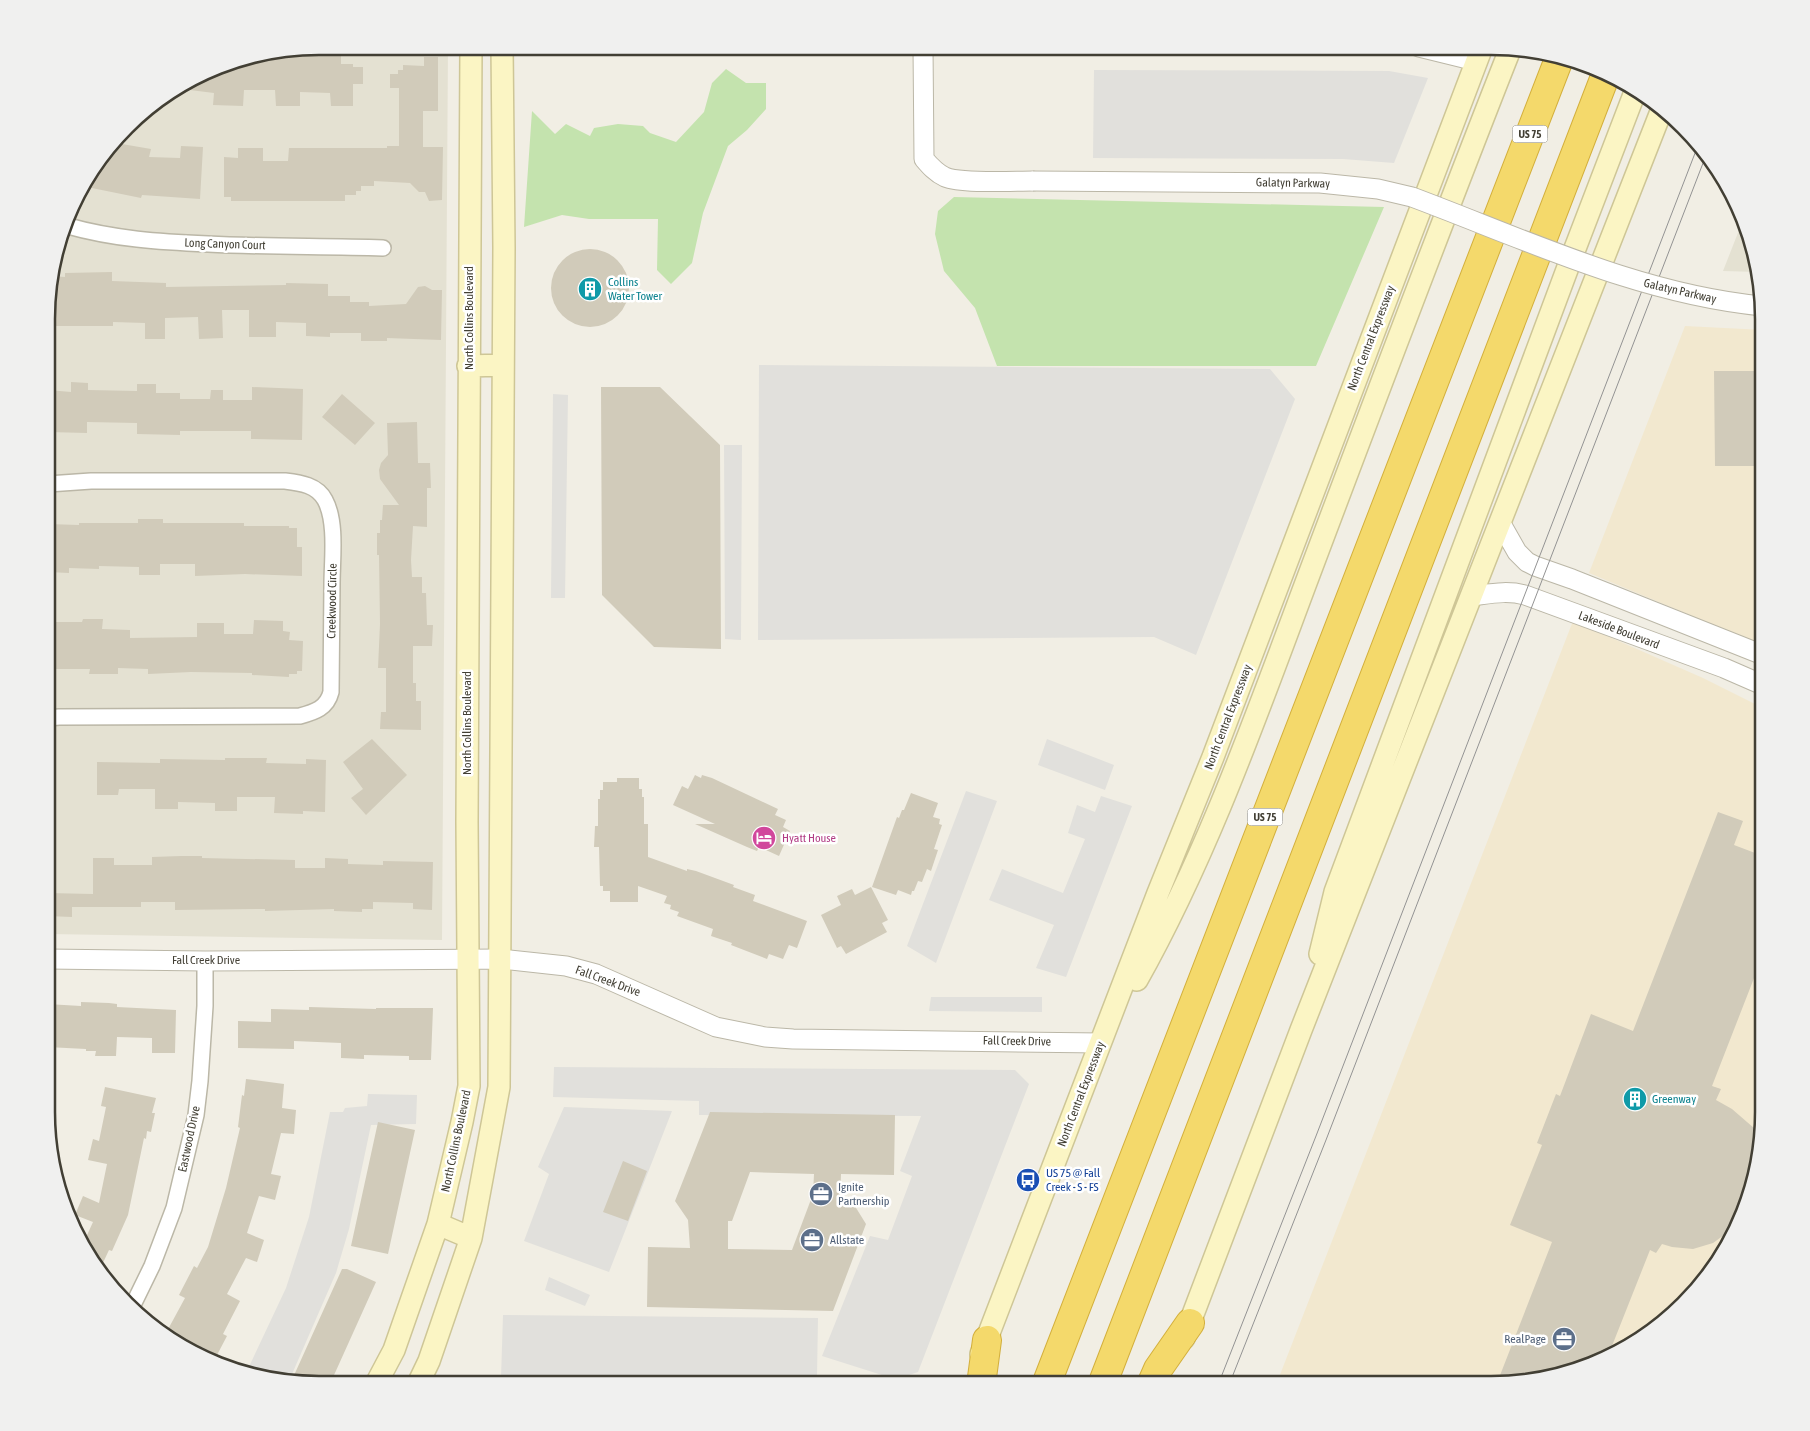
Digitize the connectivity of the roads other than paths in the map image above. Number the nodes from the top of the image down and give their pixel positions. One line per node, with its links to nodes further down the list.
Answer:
1 (471, 55): 16 (main road, North Collins Boulevard)
2 (502, 55): 15 (main road)
3 (923, 55): 10 (street, Galatyn Parkway, bridge)
4 (1479, 55): 30 (main road, North Central Expressway)
5 (1508, 56): 10 (main road)
6 (1557, 64): 40 (highway, US 75)
7 (1604, 80): 41 (highway)
8 (1633, 97): 13 (main road)
9 (1659, 116): 18 (main road)
10 (1447, 210): 13 (street, Galatyn Parkway, bridge); 30 (main road)
11 (72, 227): 12 (street, Long Canyon Court)
12 (383, 248)
13 (1571, 259): 14 (street, Galatyn Parkway, bridge); 29 (main road)
14 (1754, 305)
15 (504, 365): 16 (main road); 23 (main road)
16 (468, 366): 22 (main road, North Collins Boulevard)
17 (55, 484): 24 (street, Creekwood Circle)
18 (1500, 522): 19 (main road); 20 (street)
19 (1471, 596): 21 (street, Lakeside Boulevard); 29 (main road)
20 (1755, 652)
21 (1755, 682)
22 (468, 695): 23 (main road); 26 (main road, North Collins Boulevard)
23 (502, 696): 27 (main road)
24 (55, 718)
25 (55, 958): 28 (street, Fall Creek Drive)
26 (469, 959): 27 (street, Fall Creek Drive); 28 (street, Fall Creek Drive); 31 (main road, North Collins Boulevard)
27 (501, 959): 30 (street, Fall Creek Drive); 32 (main road)
28 (205, 961): 33 (street, Eastwood Drive)
29 (1302, 1030): 34 (main road)
30 (1101, 1043): 35 (main road, North Central Expressway)
31 (438, 1224): 32 (main road); 36 (main road, North Collins Boulevard)
32 (472, 1238): 37 (main road)
33 (135, 1301)
34 (1190, 1323): 42 (highway); 43 (main road)
35 (987, 1340): 38 (main road, North Central Expressway); 39 (highway)
36 (380, 1376)
37 (422, 1376)
38 (973, 1376)
39 (982, 1376)
40 (1049, 1376)
41 (1105, 1376)
42 (1155, 1376)
43 (1169, 1376)

